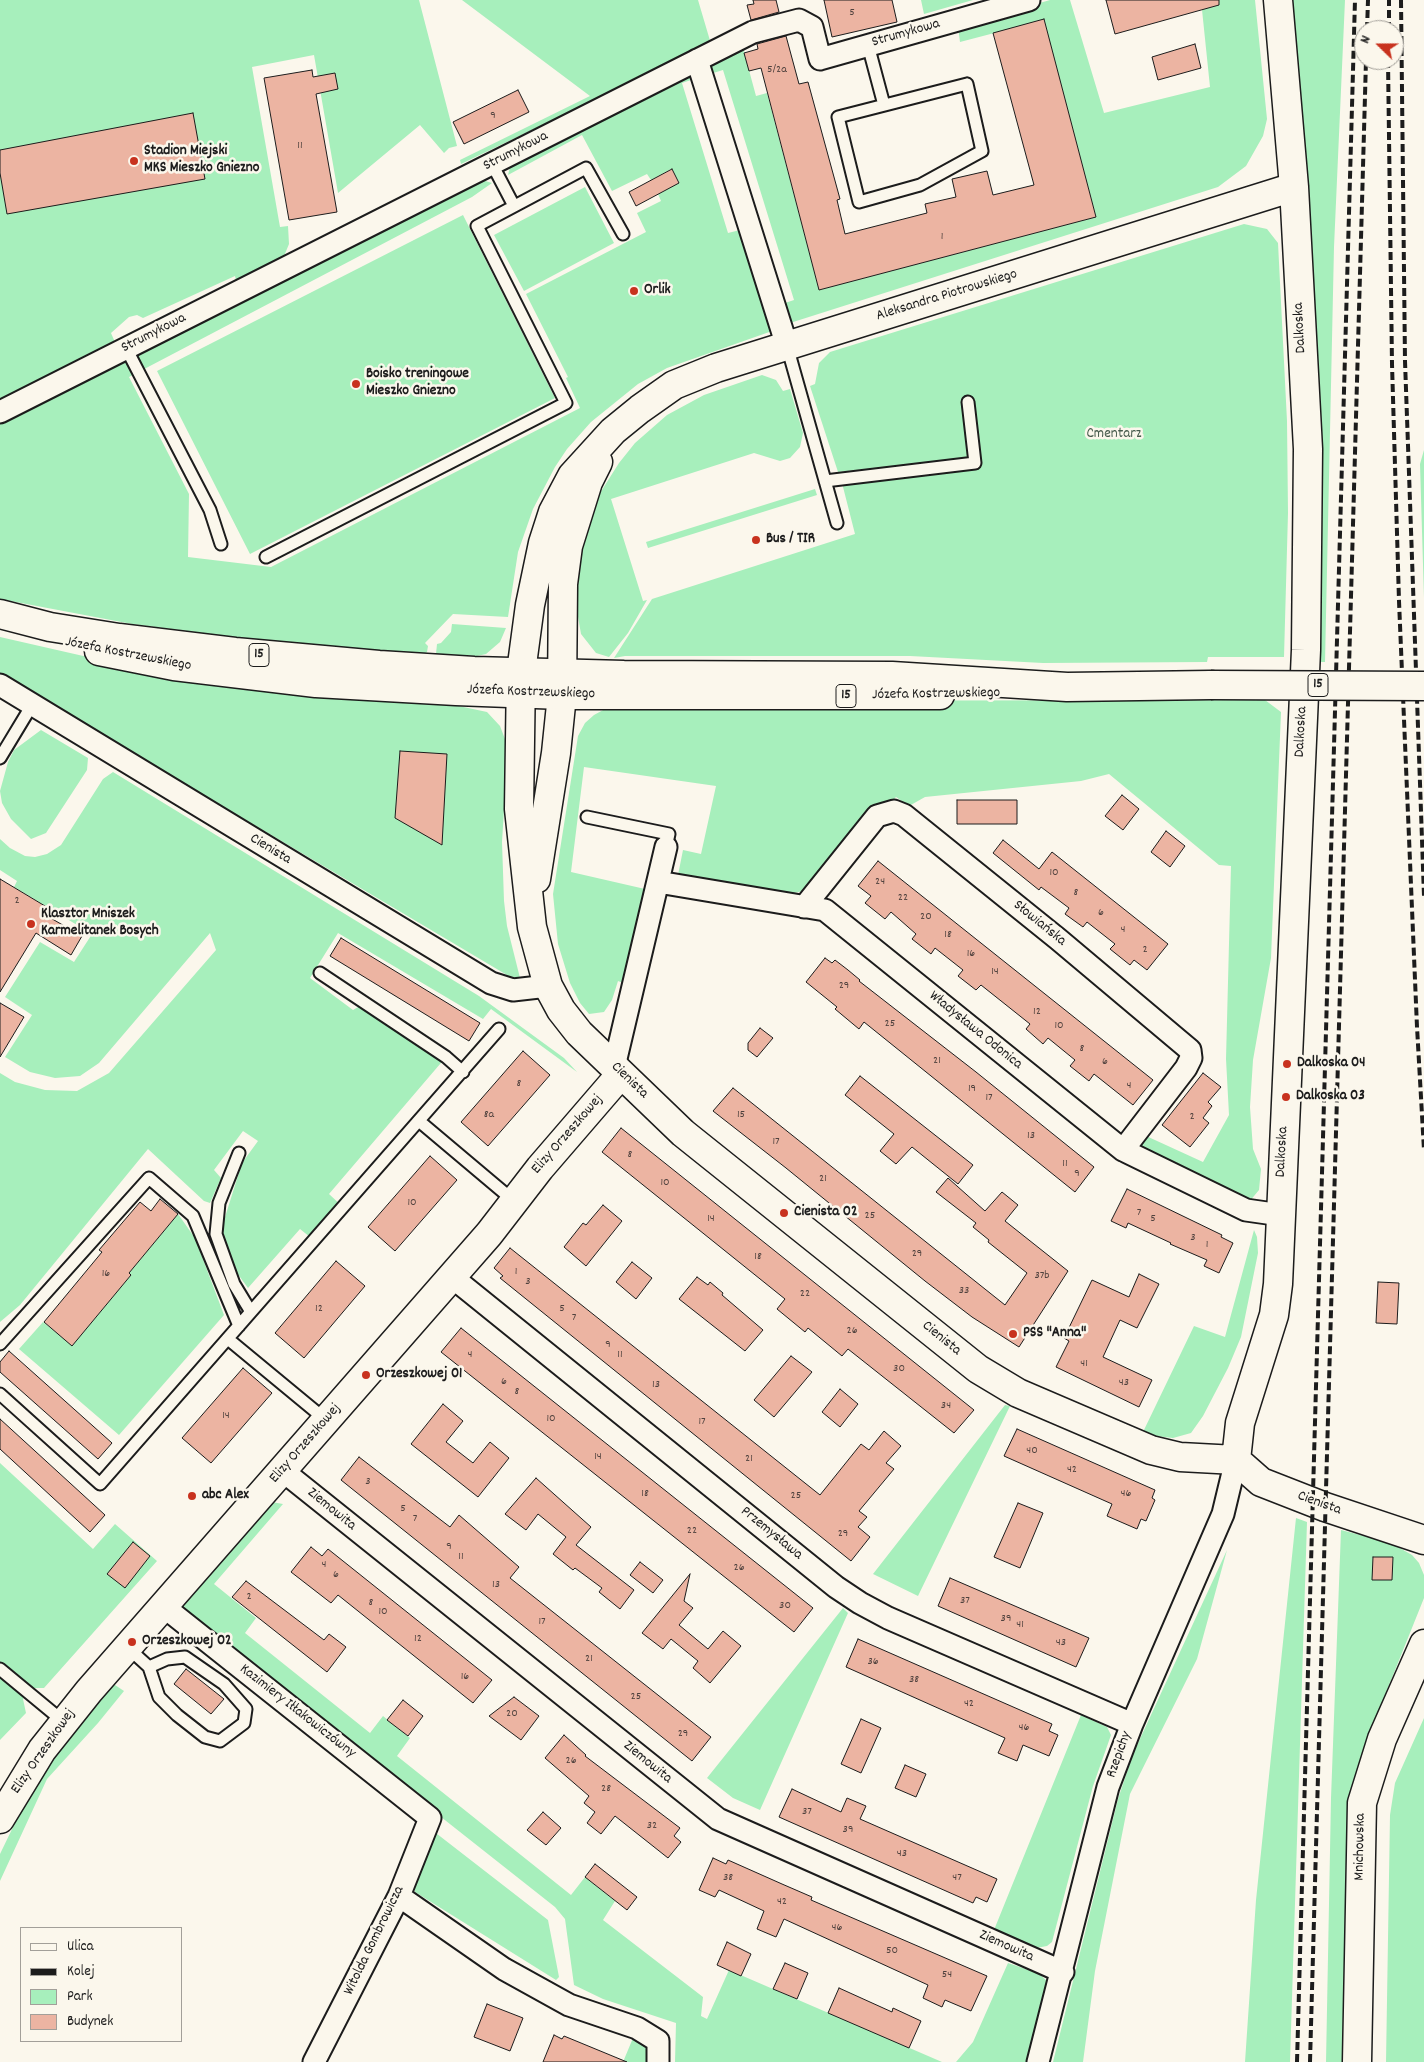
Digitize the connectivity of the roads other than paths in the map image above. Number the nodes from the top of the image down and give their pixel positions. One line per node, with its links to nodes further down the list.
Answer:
1 (1029, 0): 3 (street, Strumykowa)
2 (1278, 0): 7 (street, Dalkoska)
3 (868, 45): 4 (street, Strumykowa); 5 (lane)
4 (697, 60): 6 (street, Strumykowa); 10 (street)
5 (884, 105): 5 (lane)
6 (492, 164): 8 (lane); 11 (street, Strumykowa)
7 (1294, 187): 10 (street, Aleksandra Piotrowskiego); 41 (street, Dalkoska)
8 (514, 206): 9 (lane); 18 (lane)
9 (623, 234)
10 (787, 346): 14 (street, Aleksandra Piotrowskiego); 15 (lane)
11 (126, 348): 13 (street, Strumykowa); 17 (lane)
12 (968, 402): 15 (lane)
13 (0, 412)
14 (613, 431): 21 (street, Aleksandra Piotrowskiego); 22 (street, Aleksandra Piotrowskiego)
15 (825, 481): 16 (lane)
16 (837, 523)
17 (220, 544)
18 (266, 557)
19 (0, 614): 21 (street, Józefa Kostrzewskiego / 15)
20 (0, 627): 21 (street, Józefa Kostrzewskiego / 15)
21 (521, 683): 22 (street, Józefa Kostrzewskiego / 15); 31 (street, Cienista)
22 (562, 684): 24 (street, Józefa Kostrzewskiego / 15, bridge); 31 (street, Cienista)
23 (0, 685): 25 (street, Cienista)
24 (1424, 686)
25 (32, 705): 26 (lane); 33 (street, Cienista)
26 (0, 758)
27 (587, 817): 28 (lane)
28 (666, 847): 29 (street)
29 (658, 882): 30 (street, Władysława Odonica); 35 (street)
30 (804, 907): 38 (street, Władysława Odonica); 38 (street, Słowiańska)
31 (530, 911): 33 (street, Cienista)
32 (320, 973): 36 (lane)
33 (548, 986): 35 (street, Cienista)
34 (499, 1030): 36 (lane)
35 (618, 1070): 40 (street, Elizy Orzeszkowej); 49 (street, Cienista)
36 (463, 1072): 37 (lane)
37 (419, 1121): 40 (lane); 43 (lane)
38 (1123, 1150): 41 (street, Władysława Odonica)
39 (238, 1153): 43 (lane)
40 (514, 1201): 42 (street, Elizy Orzeszkowej)
41 (1281, 1215): 49 (street, Dalkoska)
42 (452, 1276): 48 (street, Elizy Orzeszkowej); 58 (street, Przemysława)
43 (251, 1312): 44 (lane)
44 (239, 1326): 45 (lane); 46 (lane)
45 (228, 1339): 47 (lane); 48 (lane)
46 (0, 1344)
47 (0, 1394)
48 (326, 1420): 50 (street, Elizy Orzeszkowej)
49 (1236, 1460): 51 (street, Cienista); 58 (street, Rzepichy)
50 (283, 1471): 52 (street, Elizy Orzeszkowej); 62 (street, Ziemowita)
51 (1424, 1540)
52 (163, 1606): 54 (street, Elizy Orzeszkowej); 59 (street, Kazimiery Iłłakowiczówny)
53 (1424, 1644): 66 (street, Mnichowska)
54 (127, 1648): 55 (lane); 57 (street, Elizy Orzeszkowej)
55 (149, 1667): 55 (lane)
56 (0, 1669): 57 (lane)
57 (64, 1722): 60 (street, Elizy Orzeszkowej)
58 (1132, 1724): 62 (street, Rzepichy)
59 (430, 1818): 61 (street, Witolda Gombrowicza)
60 (0, 1819)
61 (399, 1896): 63 (street); 64 (street, Witolda Gombrowicza)
62 (1063, 1972): 65 (street, Rzepichy)
63 (658, 2052)
64 (314, 2062)
65 (1038, 2062)
66 (1358, 2062)

